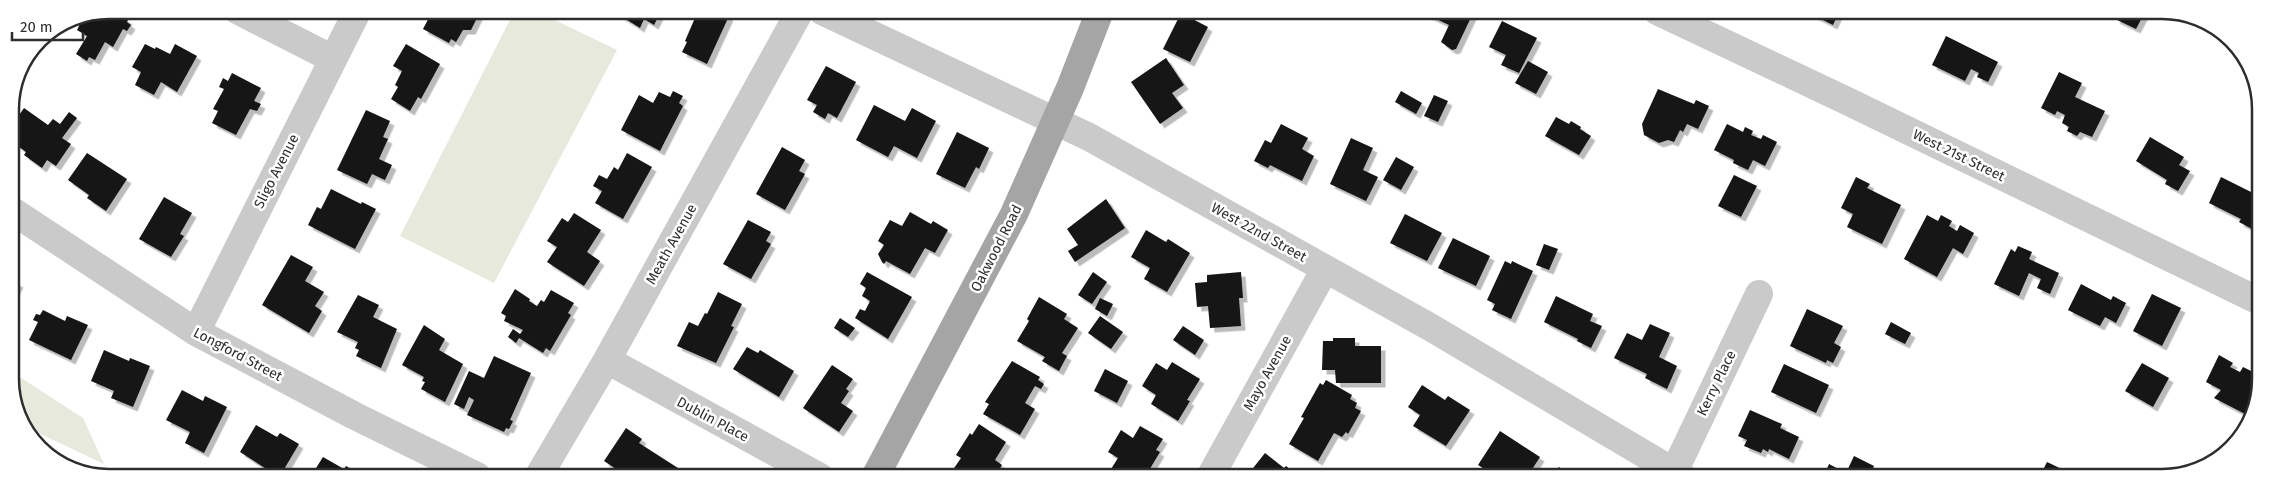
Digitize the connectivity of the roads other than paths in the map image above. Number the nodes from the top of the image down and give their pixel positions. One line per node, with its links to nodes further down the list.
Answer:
1 (255, 19): 7 (street)
2 (353, 19): 7 (street, Sligo Avenue)
3 (796, 19): 14 (street, Meath Avenue)
4 (839, 19): 8 (street, West 22nd Street)
5 (1097, 19): 8 (main road, Oakwood Road)
6 (1674, 19): 12 (street, West 21st Street)
7 (333, 59): 13 (street, Sligo Avenue)
8 (1056, 120): 10 (street, West 22nd Street); 18 (main road, Oakwood Road)
9 (19, 215): 13 (street, Longford Street)
10 (1325, 269): 19 (street, Mayo Avenue); 20 (street, West 22nd Street)
11 (1759, 294): 21 (street, Kerry Place)
12 (2252, 298)
13 (196, 332): 15 (street, Longford Street)
14 (607, 360): 16 (street, Meath Avenue); 17 (street, Dublin Place)
15 (463, 469)
16 (542, 469)
17 (805, 469)
18 (879, 469)
19 (1214, 469)
20 (1668, 469)
21 (1681, 469)

